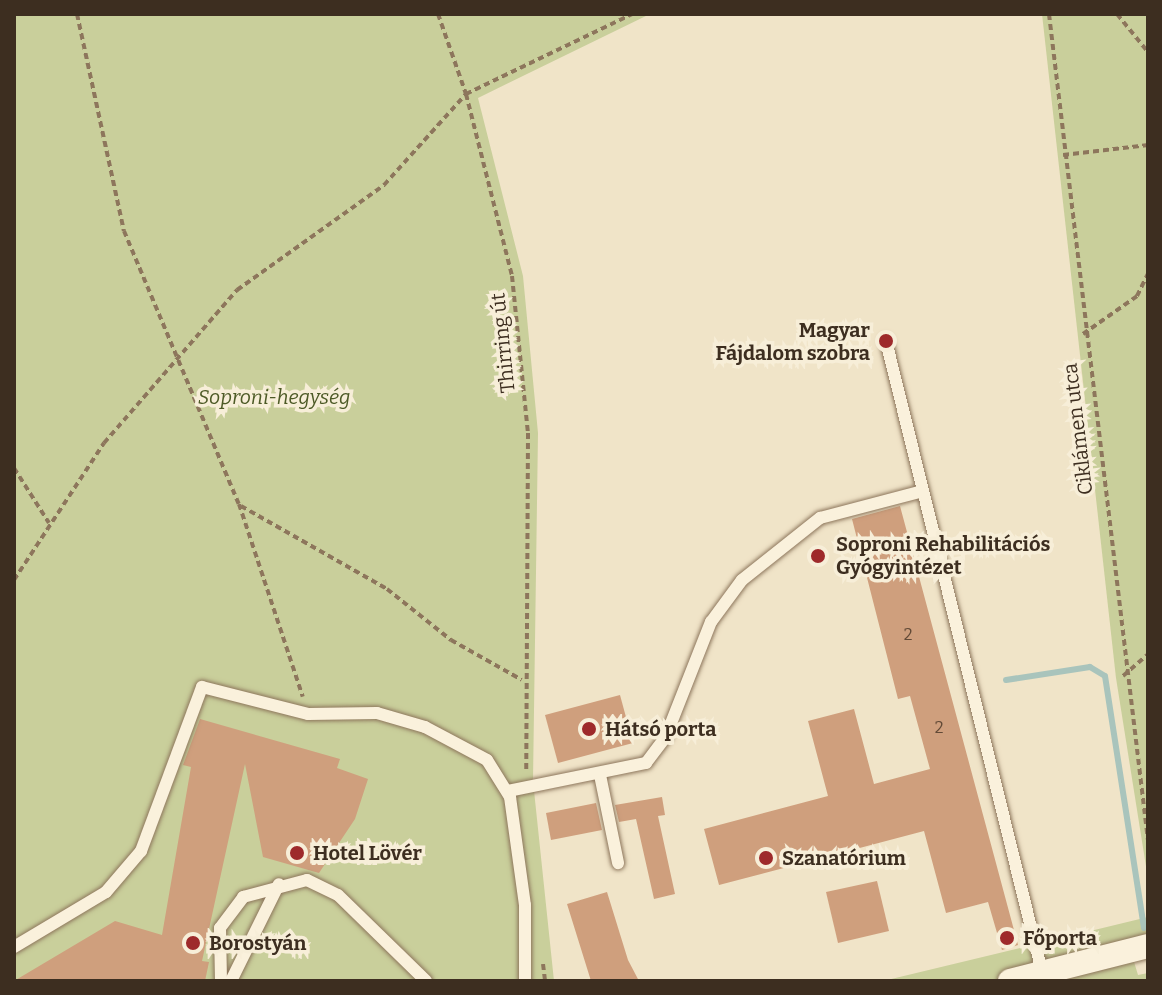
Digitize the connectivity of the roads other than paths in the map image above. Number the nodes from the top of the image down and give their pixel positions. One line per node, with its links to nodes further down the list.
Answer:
1 (886, 341): 2 (lane)
2 (923, 491): 3 (lane); 9 (lane)
3 (600, 775): 4 (lane); 5 (lane)
4 (508, 791): 8 (lane); 13 (lane)
5 (618, 863)
6 (279, 884): 10 (lane); 11 (lane); 12 (lane)
7 (1148, 946): 9 (street)
8 (14, 947)
9 (1042, 972): 14 (street)
10 (221, 981)
11 (231, 981)
12 (426, 981)
13 (525, 981)
14 (1010, 981)

